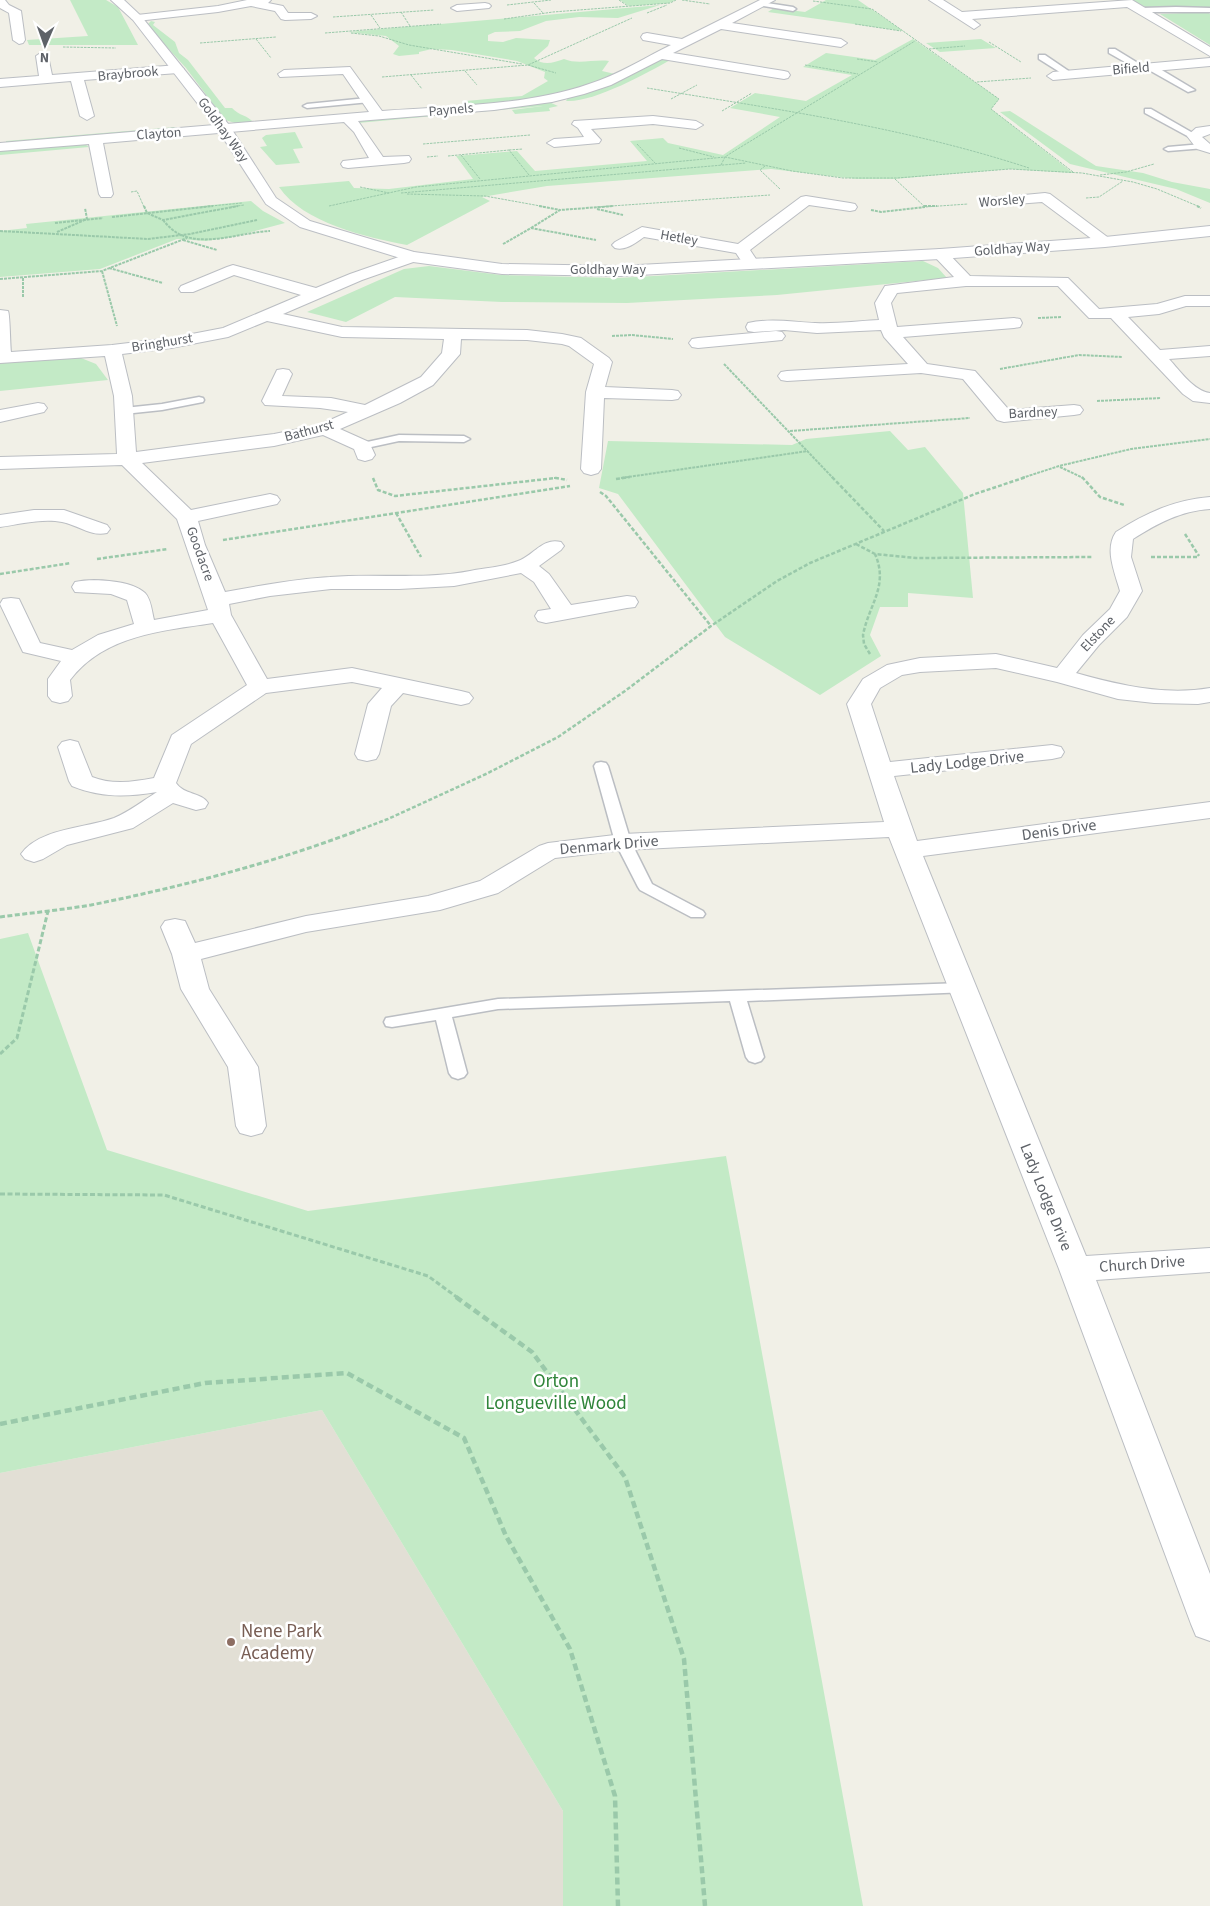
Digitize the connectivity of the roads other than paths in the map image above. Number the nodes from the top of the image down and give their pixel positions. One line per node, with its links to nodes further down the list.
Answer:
1 (117, 0): 16 (street, Goldhay Way)
2 (265, 0): 7 (street)
3 (934, 0): 15 (street)
4 (0, 1): 20 (street)
5 (765, 2): 11 (lane); 17 (street, Paynels)
6 (1126, 2): 12 (street); 15 (street)
7 (252, 3): 14 (street); 16 (street)
8 (470, 4): 9 (street); 10 (street)
9 (485, 6)
10 (457, 8)
11 (793, 8)
12 (1142, 10): 13 (lane); 24 (street)
13 (1210, 10)
14 (311, 16)
15 (960, 16): 18 (street)
16 (137, 18): 30 (street, Goldhay Way)
17 (718, 26): 21 (street, Paynels); 22 (street)
18 (982, 29)
19 (647, 38): 21 (street)
20 (19, 40)
21 (682, 43): 25 (street, Paynels)
22 (841, 43)
23 (1112, 51): 29 (lane)
24 (1210, 52)
25 (660, 55): 37 (street); 40 (street, Paynels)
26 (42, 56): 35 (street)
27 (1042, 57): 32 (lane)
28 (1210, 62): 29 (street, Bifield)
29 (1147, 68): 32 (street, Bifield); 38 (lane)
30 (178, 69): 34 (street, Braybrook); 50 (street, Goldhay Way)
31 (284, 74): 41 (street)
32 (1069, 74): 33 (street, Bifield)
33 (1048, 76)
34 (77, 78): 35 (street, Braybrook); 46 (street, Braybrook)
35 (46, 79): 36 (street, Braybrook)
36 (0, 83)
37 (768, 84)
38 (1191, 90)
39 (518, 92): 43 (street)
40 (556, 98): 43 (street, Paynels); 48 (street)
41 (367, 100): 44 (lane); 47 (street)
42 (385, 103): 43 (street)
43 (442, 103): 47 (street, Paynels)
44 (307, 106)
45 (1148, 111): 55 (lane)
46 (88, 116)
47 (378, 116): 49 (street, Paynels)
48 (573, 117): 52 (street); 54 (street)
49 (347, 118): 50 (street, Paynels); 58 (street)
50 (224, 128): 53 (street, Clayton); 69 (street, Goldhay Way)
51 (1210, 130): 55 (street)
52 (683, 131)
53 (95, 139): 56 (street, Clayton); 61 (street)
54 (554, 144)
55 (1202, 144): 57 (lane)
56 (0, 147)
57 (1168, 149)
58 (375, 156): 59 (street); 60 (street)
59 (404, 159)
60 (348, 164)
61 (106, 194)
62 (990, 202): 65 (street, Worsley)
63 (850, 207): 67 (street)
64 (1210, 231): 65 (street, Goldhay Way)
65 (1105, 242): 68 (street, Goldhay Way)
66 (620, 245): 67 (street, Hetley)
67 (742, 249): 71 (street)
68 (940, 254): 71 (street, Goldhay Way); 73 (street)
69 (413, 257): 71 (street, Goldhay Way); 75 (street, Bringhurst)
70 (255, 261): 72 (street)
71 (752, 265)
72 (233, 270): 74 (street); 75 (street)
73 (966, 281): 78 (street); 84 (street)
74 (187, 289)
75 (317, 294): 80 (street, Bringhurst)
76 (1210, 301): 78 (street)
77 (22, 313): 79 (street)
78 (1116, 313): 89 (street)
79 (1, 315): 90 (street)
80 (267, 316): 85 (street); 87 (street, Bringhurst)
81 (1014, 323): 84 (street)
82 (754, 327): 83 (street)
83 (817, 328): 84 (street); 86 (street)
84 (888, 329): 91 (street)
85 (453, 335): 94 (street); 101 (street, Bathurst)
86 (698, 343)
87 (118, 350): 90 (street, Bringhurst); 100 (street)
88 (1210, 350): 89 (street)
89 (1157, 355): 96 (street)
90 (1, 358)
91 (921, 368): 93 (street); 99 (street, Bardney)
92 (283, 374): 101 (street)
93 (787, 376)
94 (595, 392): 95 (street); 108 (street)
95 (672, 395)
96 (1204, 398)
97 (199, 400): 100 (lane)
98 (38, 408): 102 (street)
99 (1074, 410)
100 (124, 411): 106 (street)
101 (368, 411): 103 (street, Bathurst)
102 (0, 416)
103 (326, 429): 105 (street); 106 (street, Bathurst)
104 (464, 439): 105 (lane)
105 (364, 451)
106 (127, 459): 107 (street); 111 (street, Goodacre)
107 (0, 463)
108 (589, 476)
109 (270, 500): 111 (street)
110 (1210, 503): 122 (street, Elstone)
111 (187, 517): 119 (street, Goodacre)
112 (0, 521): 113 (street)
113 (100, 529)
114 (554, 546): 115 (street)
115 (525, 566): 117 (street); 119 (street)
116 (83, 587): 120 (street)
117 (627, 602)
118 (11, 604): 121 (street)
119 (218, 607): 120 (street); 124 (street, Goodacre)
120 (146, 628): 121 (street)
121 (76, 658): 126 (street)
122 (1062, 676): 125 (street); 132 (street, Lady Lodge Drive)
123 (398, 685): 124 (street); 127 (street); 130 (street)
124 (260, 687): 133 (street)
125 (1210, 695)
126 (60, 696)
127 (461, 698)
128 (70, 747): 133 (street)
129 (1052, 752): 132 (street, Lady Lodge Drive)
130 (367, 754)
131 (601, 766): 137 (lane)
132 (882, 770): 136 (street, Lady Lodge Drive)
133 (168, 789): 134 (street); 138 (street)
134 (196, 803)
135 (1210, 810): 136 (street, Denis Drive)
136 (904, 839): 137 (street, Denmark Drive); 142 (street, Lady Lodge Drive)
137 (623, 842): 139 (lane); 141 (street, Denmark Drive)
138 (34, 854)
139 (697, 914)
140 (175, 927): 141 (street)
141 (186, 954): 148 (street)
142 (962, 988): 143 (lane); 150 (street, Lady Lodge Drive)
143 (737, 996): 144 (lane); 146 (lane)
144 (444, 1014): 145 (lane); 147 (lane)
145 (392, 1022)
146 (755, 1057)
147 (458, 1073)
148 (251, 1126)
149 (1210, 1260): 150 (street, Church Drive)
150 (1075, 1269): 151 (street, Lady Lodge Drive)
151 (1210, 1624)

